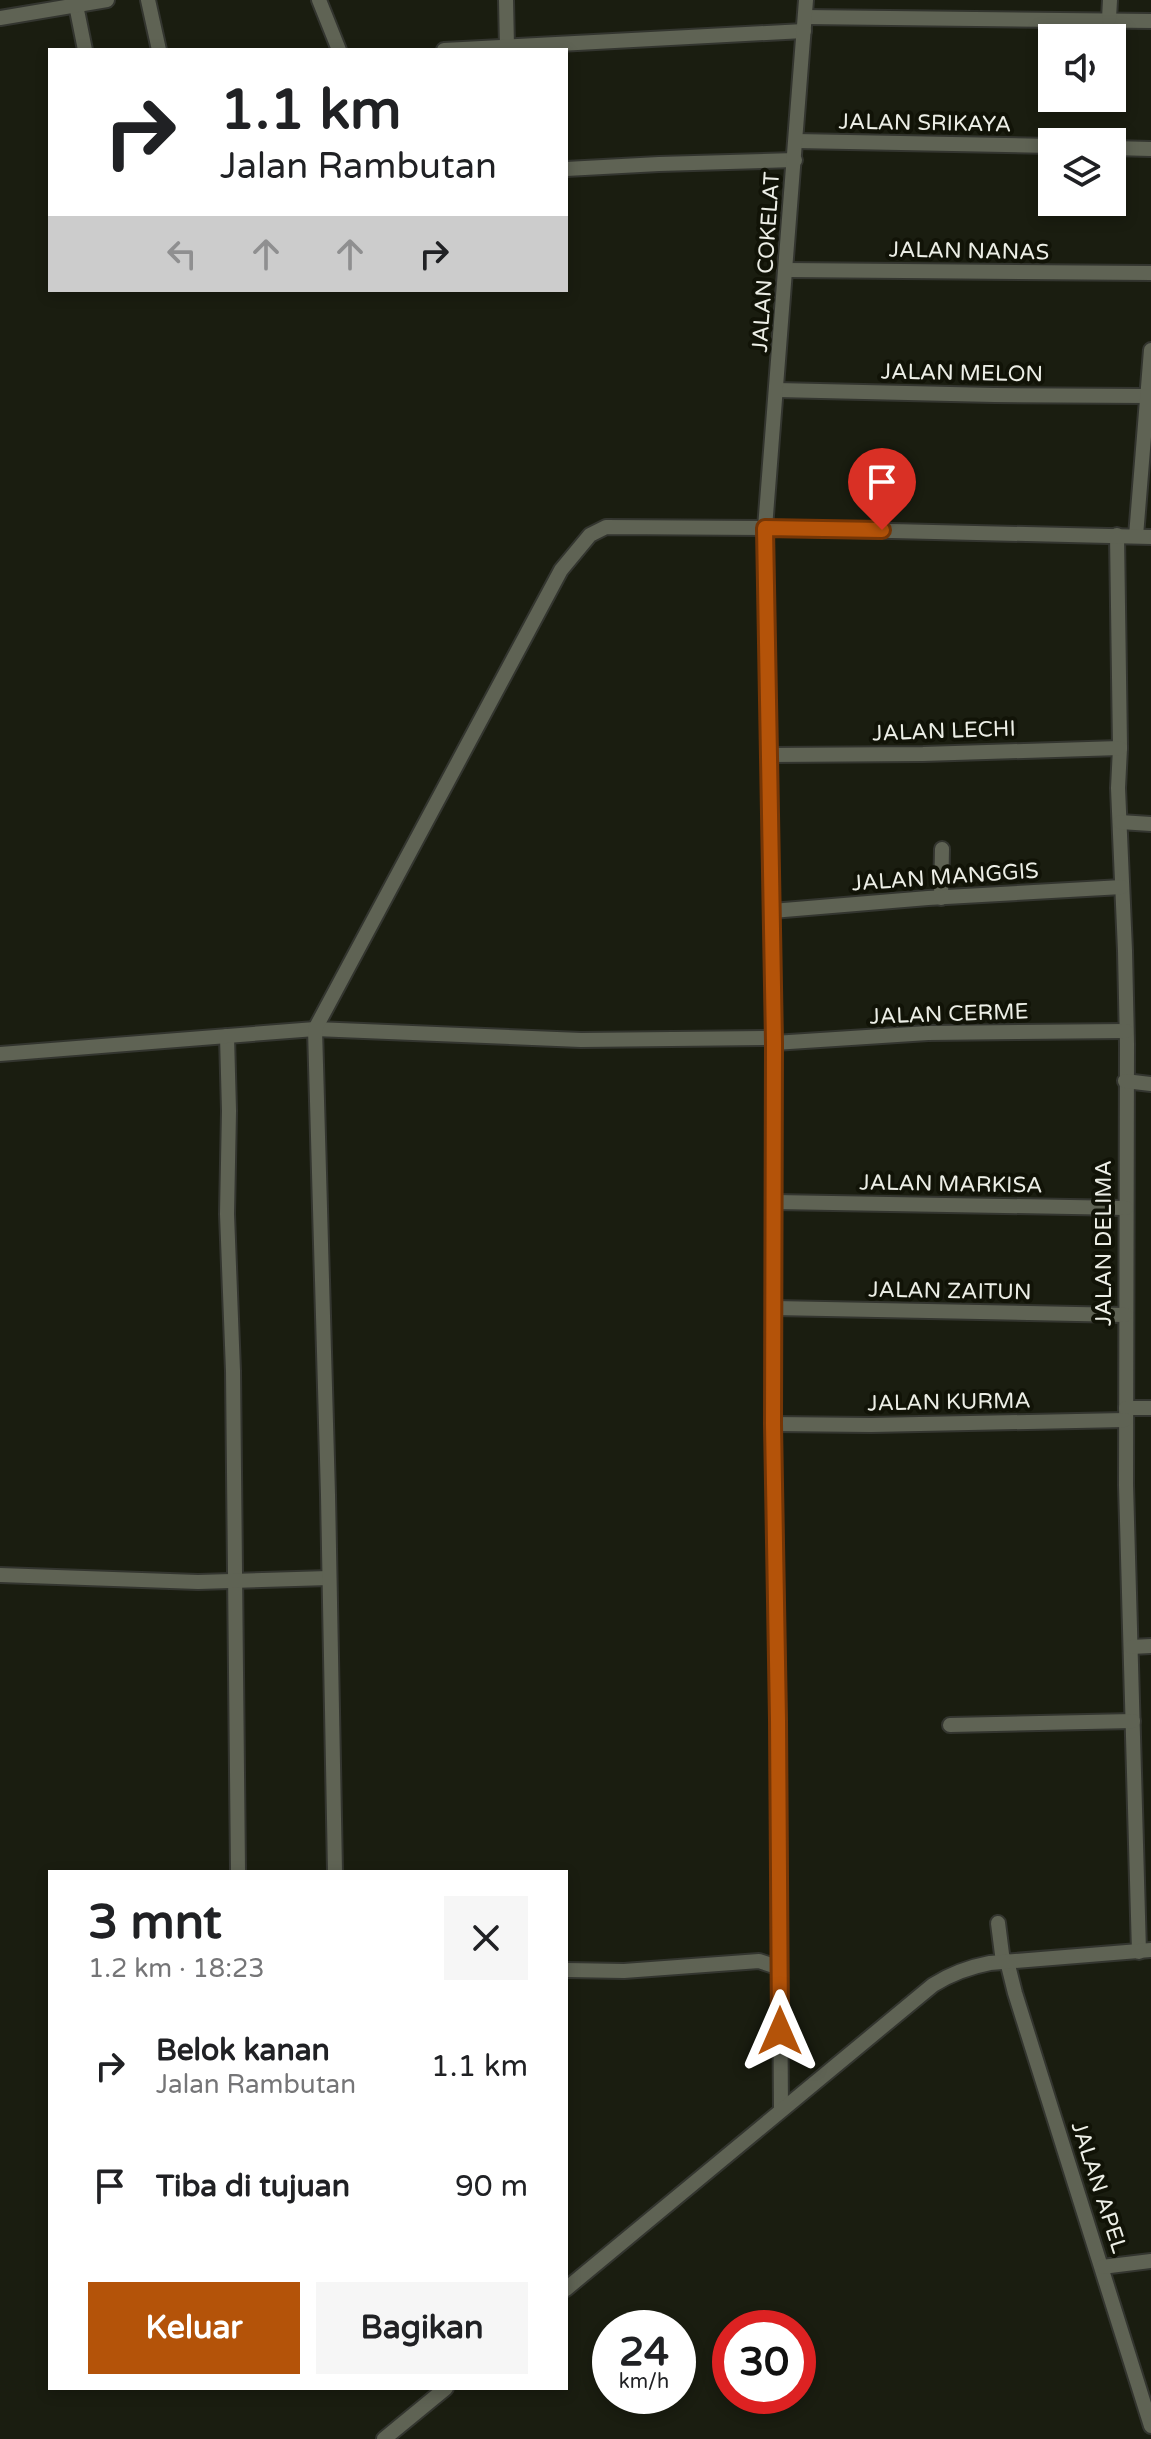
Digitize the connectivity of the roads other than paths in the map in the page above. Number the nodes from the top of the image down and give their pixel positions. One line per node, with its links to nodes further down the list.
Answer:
1 (99, 0): 2 (street); 8 (street)
2 (107, 0)
3 (148, 0): 15 (street)
4 (319, 0): 16 (street)
5 (506, 0): 13 (street)
6 (806, 0): 12 (street, JALAN COKELAT)
7 (1110, 0): 10 (street)
8 (76, 5): 9 (street); 14 (street)
9 (0, 18)
10 (1109, 19): 11 (street); 12 (street)
11 (1151, 21)
12 (804, 24): 13 (street); 18 (street, JALAN COKELAT)
13 (507, 47): 17 (street)
14 (85, 48)
15 (159, 48)
16 (338, 48)
17 (486, 48)
18 (796, 141): 19 (street, JALAN SRIKAYA); 22 (street, JALAN COKELAT)
19 (1038, 146)
20 (1126, 148): 21 (street)
21 (1151, 149)
22 (795, 160): 23 (street); 24 (street, JALAN COKELAT)
23 (568, 169)
24 (786, 270): 25 (street, JALAN NANAS); 27 (street, JALAN COKELAT)
25 (1151, 273)
26 (1151, 350): 28 (street)
27 (777, 390): 28 (street, JALAN MELON); 29 (street, JALAN COKELAT)
28 (1147, 396): 31 (street)
29 (765, 528): 30 (street); 33 (street, JALAN COKELAT); 40 (street)
30 (1117, 535): 31 (street); 32 (street, JALAN DELIMA)
31 (1144, 536)
32 (1120, 748): 33 (street, JALAN LECHI); 34 (street, JALAN DELIMA)
33 (769, 755): 39 (street, JALAN COKELAT)
34 (1120, 822): 35 (street); 37 (street, JALAN DELIMA)
35 (1151, 824)
36 (942, 849): 38 (street)
37 (1122, 887): 38 (street, JALAN MANGGIS); 41 (street, JALAN DELIMA)
38 (941, 898): 39 (street, JALAN MANGGIS)
39 (772, 911): 43 (street, JALAN COKELAT)
40 (315, 1029): 42 (street, JALAN CERME); 43 (street, JALAN CERME); 55 (street)
41 (1126, 1031): 43 (street, JALAN CERME); 45 (street, JALAN DELIMA)
42 (227, 1036): 44 (street, JALAN CERME); 56 (street)
43 (773, 1040): 47 (street, JALAN COKELAT)
44 (0, 1054)
45 (1125, 1081): 46 (street); 48 (street, JALAN DELIMA)
46 (1151, 1084)
47 (775, 1202): 48 (street, JALAN MARKISA); 49 (street, JALAN COKELAT)
48 (1126, 1208): 50 (street, JALAN DELIMA)
49 (774, 1308): 50 (street, JALAN ZAITUN); 53 (street, JALAN COKELAT)
50 (1125, 1315): 52 (street, JALAN DELIMA)
51 (1151, 1408): 52 (street, JALAN KURMA)
52 (1125, 1414): 53 (street, JALAN KURMA); 58 (street, JALAN DELIMA)
53 (773, 1424): 66 (street, JALAN COKELAT)
54 (0, 1575): 56 (street)
55 (329, 1578): 56 (street); 62 (street)
56 (236, 1583): 61 (street)
57 (1151, 1646): 58 (street)
58 (1131, 1647): 59 (street, JALAN DELIMA)
59 (1133, 1721): 60 (street); 64 (street, JALAN DELIMA)
60 (950, 1725)
61 (238, 1870)
62 (335, 1870)
63 (998, 1923): 65 (street, JALAN APEL)
64 (1145, 1951): 65 (street)
65 (1005, 1962): 68 (street); 70 (street, JALAN APEL)
66 (780, 1968): 67 (street); 68 (street, JALAN COKELAT)
67 (568, 1970)
68 (781, 2110): 71 (street)
69 (1151, 2261): 70 (street)
70 (1102, 2267): 73 (street, JALAN APEL)
71 (568, 2287)
72 (444, 2390): 74 (street)
73 (1151, 2426)
74 (384, 2439)

